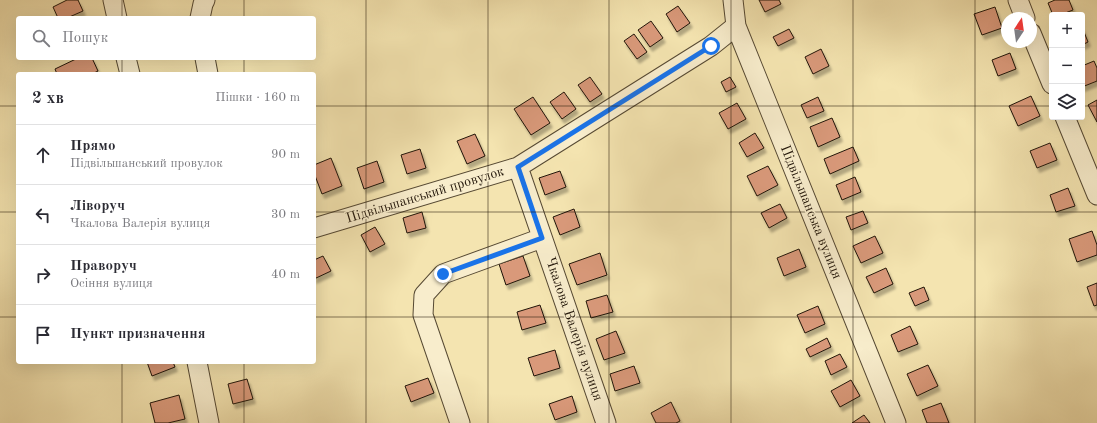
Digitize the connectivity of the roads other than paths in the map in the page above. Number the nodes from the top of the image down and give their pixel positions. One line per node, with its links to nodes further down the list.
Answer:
1 (113, 0): 6 (street)
2 (205, 0): 7 (street)
3 (733, 0): 8 (street, Підвільшанська вулиця)
4 (1018, 0): 5 (street)
5 (1023, 12)
6 (117, 16)
7 (200, 16)
8 (736, 26): 16 (street, Підвільшанський провулок); 24 (street, Підвільшанська вулиця)
9 (1037, 48): 14 (street)
10 (126, 60): 12 (street)
11 (205, 60): 13 (street)
12 (130, 72)
13 (208, 72)
14 (1049, 77)
15 (1066, 120): 17 (street)
16 (518, 167): 18 (street, Підвільшанський провулок); 19 (street, Чкалова Валерія вулиця)
17 (1097, 195)
18 (316, 227)
19 (542, 238): 22 (street); 23 (street, Чкалова Валерія вулиця)
20 (197, 364): 21 (street)
21 (209, 423)
22 (460, 423)
23 (606, 423)
24 (896, 423)

